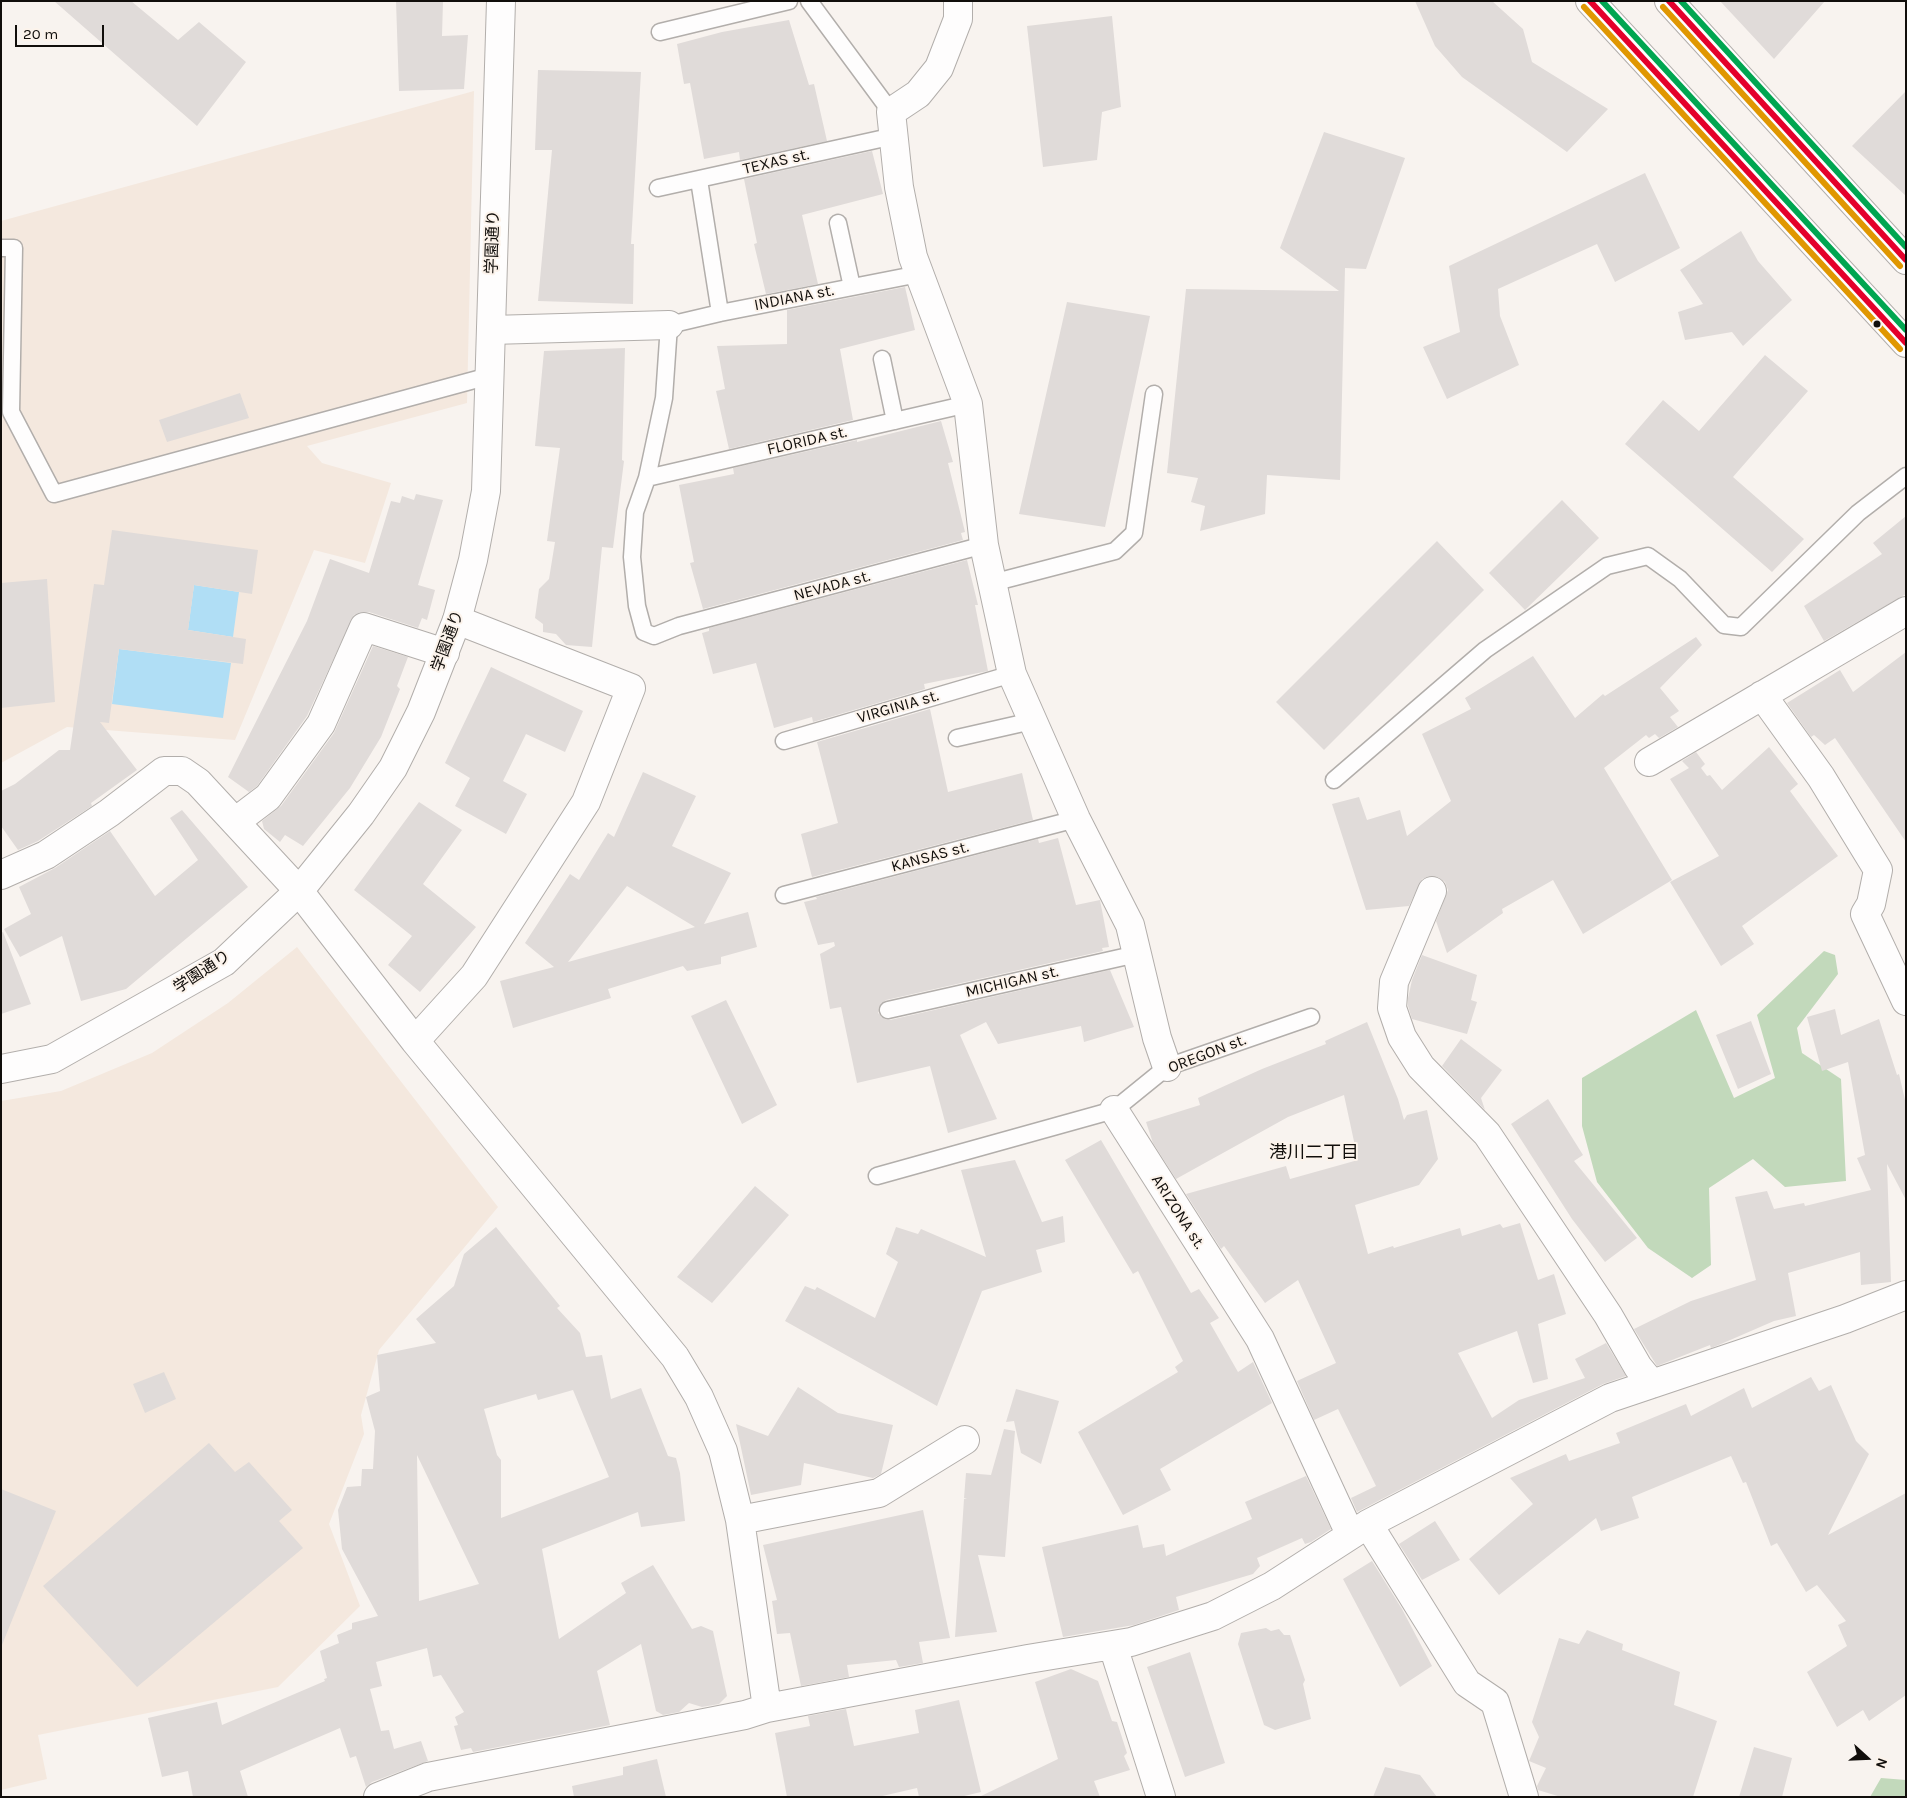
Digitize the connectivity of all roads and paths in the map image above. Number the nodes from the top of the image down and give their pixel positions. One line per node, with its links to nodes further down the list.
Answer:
1 (501, 1): 18 (main road, 学園通り)
2 (788, 1): 7 (lane)
3 (809, 1): 8 (lane)
4 (958, 1): 8 (main road)
5 (1590, 1): 19 (main road)
6 (1668, 1): 13 (main road)
7 (660, 32)
8 (892, 124): 9 (lane, TEXAS st.); 14 (main road)
9 (699, 180): 10 (lane, TEXAS st.); 16 (lane)
10 (658, 188)
11 (838, 224): 15 (lane)
12 (1, 248): 21 (lane)
13 (1906, 260)
14 (918, 274): 15 (lane, INDIANA st.); 23 (main road)
15 (852, 287): 16 (lane, INDIANA st.)
16 (720, 313): 17 (lane, INDIANA st.)
17 (669, 325): 18 (main road); 26 (lane)
18 (491, 330): 21 (main road, 学園通り)
19 (1906, 343)
20 (882, 359): 24 (lane)
21 (489, 376): 30 (main road, 学園通り)
22 (1154, 394): 28 (lane)
23 (968, 404): 24 (lane, FLORIDA st.); 27 (main road)
24 (895, 421): 26 (lane, FLORIDA st.)
25 (1906, 476): 38 (lane)
26 (647, 478): 27 (lane, NEVADA st.)
27 (984, 545): 28 (main road)
28 (992, 583): 32 (main road)
29 (1906, 611): 33 (main road)
30 (457, 620): 31 (main road, 学園通り); 49 (main road)
31 (445, 653): 40 (main road); 42 (main road, 学園通り)
32 (1012, 674): 34 (main road); 36 (lane, VIRGINIA st.)
33 (1762, 695): 37 (main road); 46 (main road)
34 (1032, 721): 35 (lane); 39 (main road)
35 (957, 738)
36 (784, 741)
37 (1650, 762)
38 (1334, 780)
39 (1076, 819): 44 (lane, KANSAS st.); 45 (main road)
40 (236, 822): 41 (main road); 42 (main road)
41 (1, 874)
42 (299, 891): 49 (main road); 51 (main road, 学園通り)
43 (1432, 891): 55 (main road)
44 (784, 895)
45 (1137, 954): 47 (lane, MICHIGAN st.); 50 (main road)
46 (1906, 1001)
47 (888, 1010)
48 (1311, 1017): 50 (lane, OREGON st.)
49 (415, 1041): 57 (main road)
50 (1167, 1067): 52 (lane, OREGON st.)
51 (1, 1069)
52 (1114, 1110): 53 (lane); 58 (main road, ARIZONA st.)
53 (877, 1176)
54 (1906, 1295): 55 (main road)
55 (1652, 1384): 58 (main road)
56 (965, 1440): 57 (main road)
57 (740, 1520): 60 (main road)
58 (1359, 1529): 59 (main road); 63 (main road, ARIZONA st.)
59 (1113, 1646): 60 (main road); 62 (main road)
60 (767, 1708): 61 (main road)
61 (378, 1797)
62 (1161, 1797)
63 (1524, 1797)

